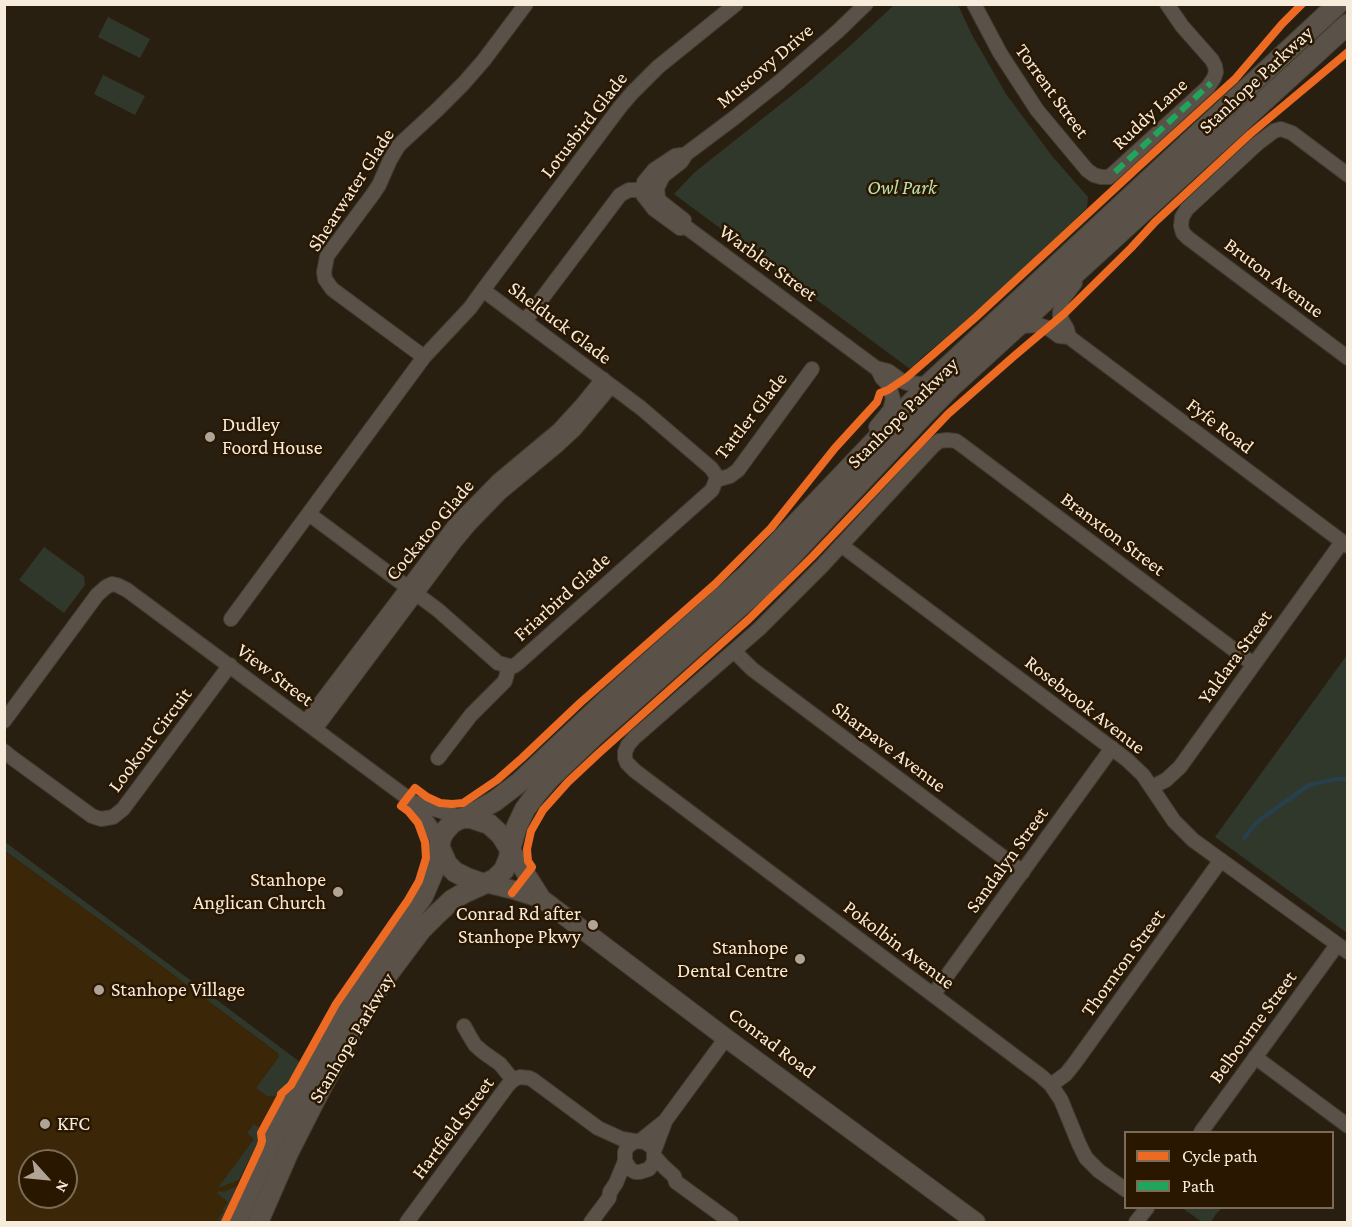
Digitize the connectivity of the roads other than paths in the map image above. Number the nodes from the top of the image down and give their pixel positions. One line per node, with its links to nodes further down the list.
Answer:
1 (526, 4): 18 (street, Shearwater Glade)
2 (736, 4): 14 (street, Lotusbird Glade)
3 (866, 4): 8 (street, Muscovy Drive)
4 (974, 4): 9 (street, Torrent Street)
5 (1167, 4): 9 (street, Ruddy Lane)
6 (1338, 4): 22 (main road, Stanhope Parkway)
7 (1347, 24): 13 (main road, Stanhope Parkway)
8 (686, 154): 11 (street, Muscovy Drive); 12 (street, Muscovy Drive)
9 (1115, 172)
10 (1347, 175): 19 (street, Bruton Avenue)
11 (643, 190): 12 (street, Warbler Street); 15 (street)
12 (686, 227): 20 (street, Warbler Street)
13 (1117, 235): 16 (main road, Stanhope Parkway); 17 (street)
14 (483, 290): 15 (street, Shelduck Glade); 18 (street, Shelduck Glade)
15 (525, 321): 23 (street, Shelduck Glade)
16 (1009, 334): 17 (street, Fyfe Road); 44 (main road, Stanhope Parkway)
17 (1069, 338): 27 (street, Fyfe Road)
18 (424, 357): 26 (street, Shelduck Glade)
19 (1347, 358)
20 (876, 368): 22 (street, Warbler Street); 24 (street, Warbler Street)
21 (812, 369): 25 (street, Tattler Glade)
22 (932, 381): 24 (main road, Stanhope Parkway)
23 (607, 382): 25 (street, Shelduck Glade); 29 (street, Cockatoo Glade)
24 (842, 476): 42 (main road, Stanhope Parkway)
25 (716, 480): 34 (street, Friarbird Glade)
26 (309, 514): 29 (street, Friarbird Glade); 30 (street, Shelduck Glade)
27 (1345, 544): 32 (street, Yaldara Street)
28 (841, 545): 31 (street); 32 (street, Branxton Street); 37 (street, Rosebrook Avenue)
29 (412, 591): 34 (street, Friarbird Glade); 36 (street, Cockatoo Glade)
30 (231, 619)
31 (734, 651): 46 (street, Sharpave Avenue); 50 (street, Pokolbin Avenue)
32 (1253, 664): 40 (street, Yaldara Street)
33 (230, 665): 35 (street, View Street); 36 (street, View Street); 38 (street, Lookout Circuit)
34 (508, 666): 39 (street)
35 (4, 721)
36 (310, 726): 41 (street, View Street)
37 (1112, 748): 40 (street, Rosebrook Avenue); 46 (street, Sandalyn Street)
38 (4, 751)
39 (438, 758)
40 (1152, 787): 45 (street, Rosebrook Avenue)
41 (413, 802): 42 (street, View Street); 43 (street, View Street)
42 (464, 818): 43 (main road); 44 (main road)
43 (439, 845): 47 (main road); 69 (main road, Stanhope Parkway)
44 (511, 849): 47 (main road); 48 (street, Conrad Road)
45 (1221, 860): 49 (street, Rosebrook Avenue); 55 (street, Thornton Street)
46 (1023, 872): 50 (street, Sandalyn Street)
47 (485, 884): 48 (street, Conrad Road); 70 (main road, Stanhope Parkway)
48 (542, 899): 52 (street, Conrad Road)
49 (1342, 948): 53 (street, Belbourne Street)
50 (933, 995): 55 (street, Pokolbin Avenue)
51 (464, 1026): 54 (street)
52 (726, 1038): 56 (street); 68 (street, Conrad Road)
53 (1255, 1058): 57 (street); 59 (street, Belbourne Street)
54 (513, 1080): 58 (street, Hartfield Street); 71 (street, Hartfield Street)
55 (1052, 1086): 65 (street, Pokolbin Avenue)
56 (665, 1121): 60 (street); 61 (street)
57 (1347, 1126)
58 (598, 1128): 60 (street, Hartfield Street); 62 (street, Hartfield Street)
59 (1202, 1131)
60 (638, 1141): 61 (street); 62 (street)
61 (655, 1154): 63 (street); 64 (street)
62 (624, 1159): 63 (street); 66 (street)
63 (643, 1172): 64 (street); 66 (street)
64 (676, 1182): 73 (street)
65 (1124, 1189)
66 (609, 1198): 72 (street)
67 (1146, 1209): 74 (street)
68 (963, 1219)
69 (236, 1222)
70 (258, 1222)
71 (407, 1222)
72 (591, 1222)
73 (731, 1222)
74 (1136, 1222)

